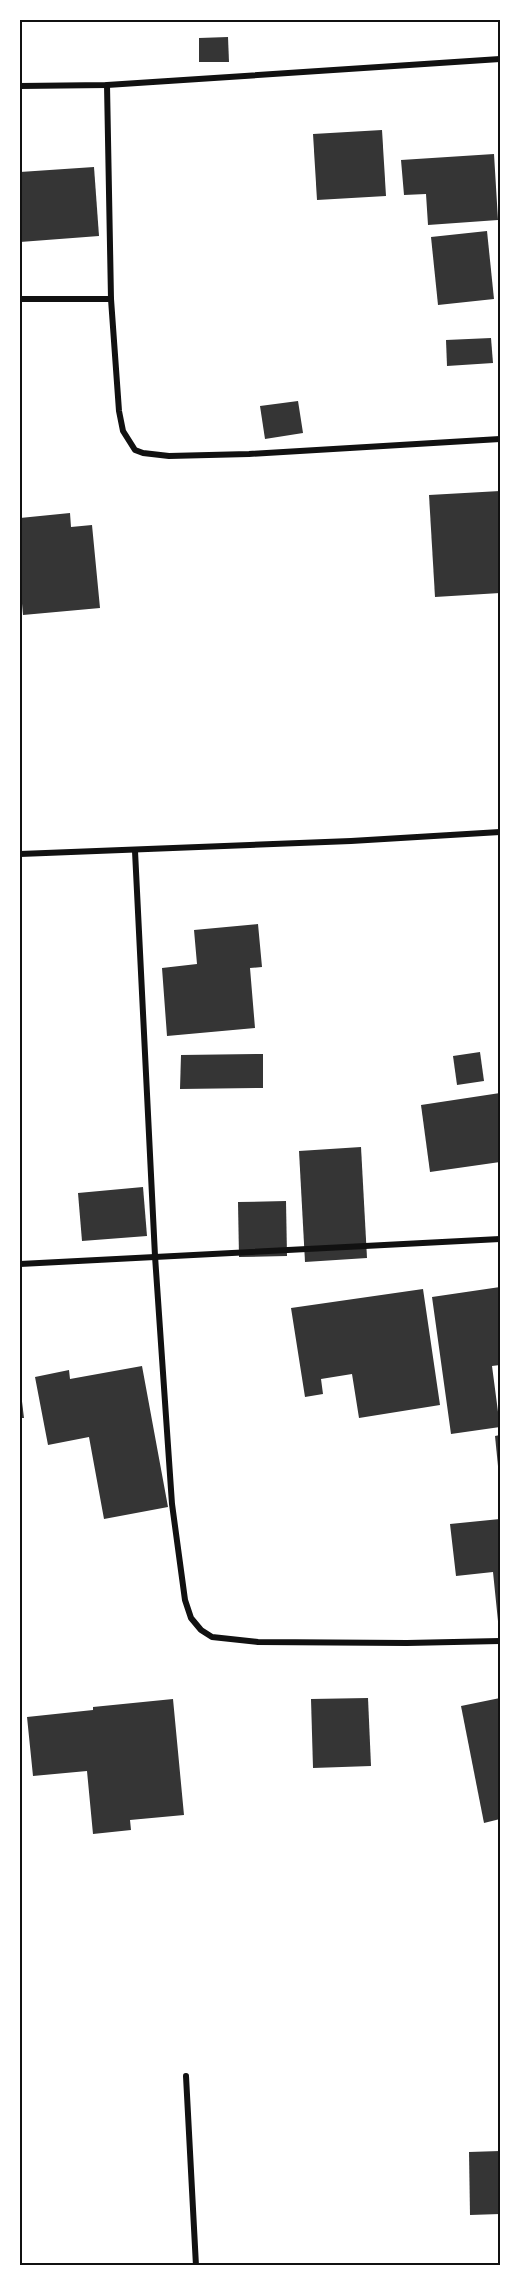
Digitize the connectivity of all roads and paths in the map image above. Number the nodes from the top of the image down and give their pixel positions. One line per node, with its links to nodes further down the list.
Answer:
1 (501, 58): 2 (street)
2 (107, 85): 3 (street); 5 (street)
3 (20, 86)
4 (20, 298): 5 (street)
5 (111, 299): 6 (street)
6 (501, 439)
7 (501, 832): 8 (street)
8 (135, 851): 9 (street); 11 (street)
9 (20, 854)
10 (501, 1239): 11 (street)
11 (155, 1256): 12 (street); 13 (street)
12 (20, 1264)
13 (501, 1641)
14 (186, 2076): 15 (street)
15 (196, 2265)

